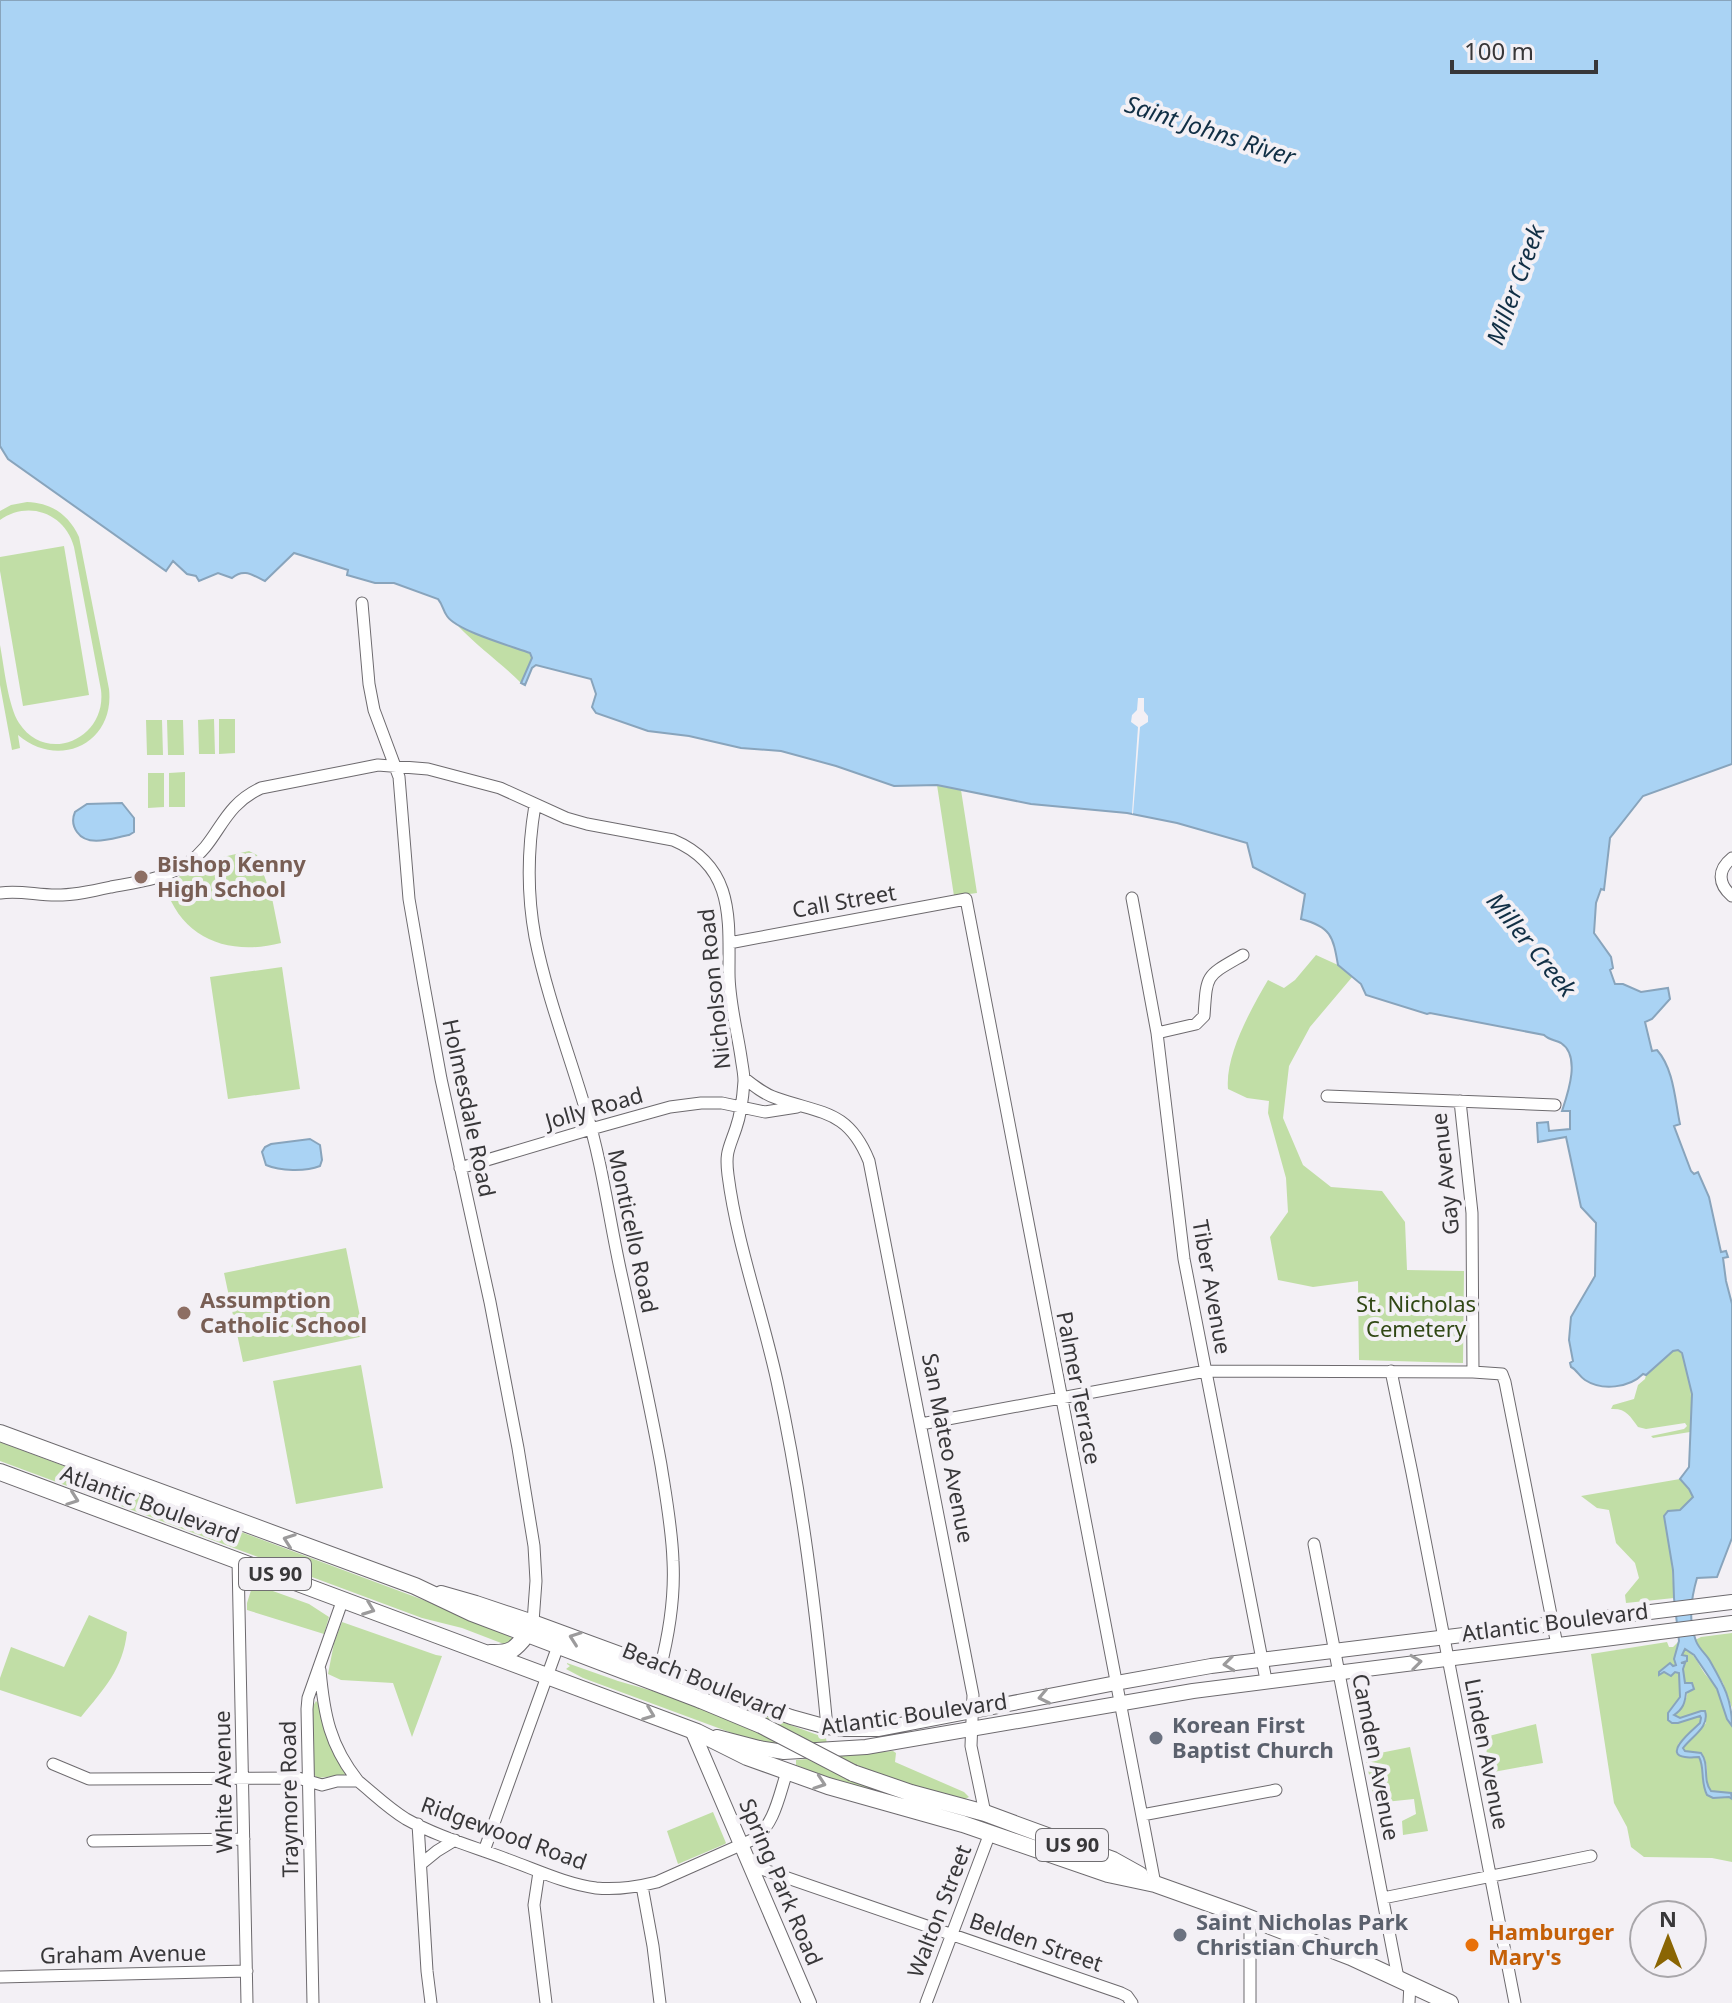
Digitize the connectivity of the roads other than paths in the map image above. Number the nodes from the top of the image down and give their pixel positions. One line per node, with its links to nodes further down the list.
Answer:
1 (362, 603): 2 (street, Holmesdale Road)
2 (394, 766): 3 (street, Nicholson Road); 5 (street, Nicholson Road); 19 (street, Holmesdale Road)
3 (535, 805): 9 (street, Nicholson Road); 18 (street, Monticello Road)
4 (1732, 858): 6 (street)
5 (0, 893)
6 (1732, 896)
7 (1132, 898): 11 (street, Tiber Avenue)
8 (966, 899): 9 (street, Call Street); 23 (street, Palmer Terrace)
9 (729, 943): 12 (street, Nicholson Road)
10 (1243, 955): 11 (street)
11 (1157, 1033): 20 (street, Tiber Avenue)
12 (744, 1078): 16 (street, San Mateo Avenue); 17 (street, Nicholson Road)
13 (1327, 1096): 14 (street, Gay Avenue)
14 (1460, 1101): 15 (street); 22 (street, Gay Avenue)
15 (1555, 1105)
16 (804, 1106): 17 (street); 24 (street, San Mateo Avenue)
17 (740, 1107): 18 (street, Jolly Road); 49 (street, Nicholson Road)
18 (591, 1129): 19 (street, Jolly Road); 42 (street, Monticello Road)
19 (460, 1168): 33 (street, Holmesdale Road)
20 (1206, 1371): 21 (street); 23 (street); 40 (street, Tiber Avenue)
21 (1391, 1371): 22 (street); 34 (street, Linden Avenue)
22 (1473, 1372): 32 (street)
23 (1061, 1398): 24 (street); 46 (street, Palmer Terrace)
24 (921, 1424): 48 (street, San Mateo Avenue)
25 (0, 1433): 33 (highway, Beach Boulevard / US 90, one-way to 25)
26 (0, 1473): 28 (highway, Atlantic Boulevard / US 90, one-way to 28)
27 (1314, 1544): 37 (street, Camden Avenue)
28 (238, 1560): 29 (highway, Atlantic Boulevard / US 90); 55 (street, White Avenue)
29 (343, 1599): 38 (highway, Atlantic Boulevard / US 90, one-way to 38); 41 (street, Traymore Road)
30 (1732, 1602): 32 (main road, Atlantic Boulevard)
31 (1732, 1623): 35 (main road, Atlantic Boulevard)
32 (1553, 1624): 34 (main road, Atlantic Boulevard); 35 (street)
33 (530, 1628): 36 (highway, Beach Boulevard / US 90); 38 (highway); 42 (main road, Atlantic Boulevard, one-way to 33)
34 (1443, 1638): 37 (main road, Atlantic Boulevard); 39 (street, Linden Avenue)
35 (1557, 1645): 39 (main road, Atlantic Boulevard)
36 (558, 1646): 44 (street); 60 (highway, Beach Boulevard / US 90, bridge)
37 (1335, 1650): 40 (main road, Atlantic Boulevard); 43 (street, Camden Avenue)
38 (484, 1653): 44 (highway, Atlantic Boulevard / US 90)
39 (1447, 1658): 43 (main road, Atlantic Boulevard, one-way to 39); 73 (street, Linden Avenue)
40 (1262, 1659): 45 (street, Tiber Avenue); 46 (main road, Atlantic Boulevard, one-way to 46)
41 (320, 1666): 57 (street, Traymore Road); 58 (street, Ridgewood Road)
42 (660, 1669): 49 (main road, Atlantic Boulevard)
43 (1338, 1671): 45 (main road, Atlantic Boulevard); 76 (street, Camden Avenue)
44 (549, 1676): 51 (highway, Atlantic Boulevard / US 90, one-way to 51); 68 (street)
45 (1266, 1680): 47 (main road, Atlantic Boulevard)
46 (1116, 1683): 47 (street, Palmer Terrace); 48 (main road, Atlantic Boulevard, one-way to 48)
47 (1120, 1704): 50 (main road, Atlantic Boulevard); 61 (street, Palmer Terrace)
48 (972, 1712): 49 (main road, Atlantic Boulevard); 50 (street, San Mateo Avenue)
49 (827, 1727)
50 (971, 1729): 52 (main road, Atlantic Boulevard); 60 (street, San Mateo Avenue)
51 (694, 1731): 52 (highway, Beach Boulevard / US 90); 56 (main road, Spring Park Road)
52 (739, 1747): 54 (highway, Beach Boulevard / US 90); 56 (main road)
53 (53, 1764): 55 (street)
54 (787, 1772): 63 (highway, Beach Boulevard / US 90, one-way to 63); 67 (street, Ridgewood Road)
55 (242, 1779): 57 (street); 64 (street, White Avenue)
56 (713, 1779): 67 (main road, Spring Park Road)
57 (307, 1780): 58 (street); 84 (street, Traymore Road)
58 (358, 1781): 62 (street, Ridgewood Road)
59 (1276, 1790): 61 (street)
60 (985, 1813): 63 (main road, San Mateo Avenue); 74 (highway, Beach Boulevard / US 90)
61 (1142, 1815): 74 (street, Palmer Terrace)
62 (418, 1824): 65 (street, Ridgewood Road); 70 (street)
63 (990, 1833): 74 (highway, Beach Boulevard / US 90); 78 (street, Walton Street)
64 (244, 1839): 66 (street); 79 (street, White Avenue)
65 (455, 1840): 68 (street, Ridgewood Road); 70 (street)
66 (93, 1841)
67 (742, 1846): 71 (main road, Spring Park Road); 75 (street, Ridgewood Road)
68 (484, 1851): 72 (street, Ridgewood Road)
69 (1591, 1856): 73 (street)
70 (421, 1864): 85 (street)
71 (750, 1865): 78 (street, Belden Street); 88 (main road, Spring Park Road)
72 (539, 1872): 75 (street, Ridgewood Road); 86 (street)
73 (1491, 1876): 76 (street); 93 (street, Linden Avenue)
74 (1155, 1884): 77 (highway, Beach Boulevard / US 90)
75 (642, 1886): 87 (street)
76 (1383, 1898): 81 (street, Camden Avenue)
77 (1250, 1918): 81 (highway, Beach Boulevard / US 90); 90 (street)
78 (953, 1935): 82 (street, Belden Street); 89 (street, Walton Street)
79 (247, 1971): 80 (street, Graham Avenue); 83 (street, White Avenue)
80 (0, 1977)
81 (1404, 1980): 91 (street, Camden Avenue); 92 (highway, Beach Boulevard / US 90)
82 (1129, 2000)
83 (247, 2003)
84 (313, 2003)
85 (431, 2003)
86 (546, 2003)
87 (660, 2003)
88 (809, 2003)
89 (926, 2003)
90 (1250, 2003)
91 (1409, 2003)
92 (1450, 2003)
93 (1515, 2003)

